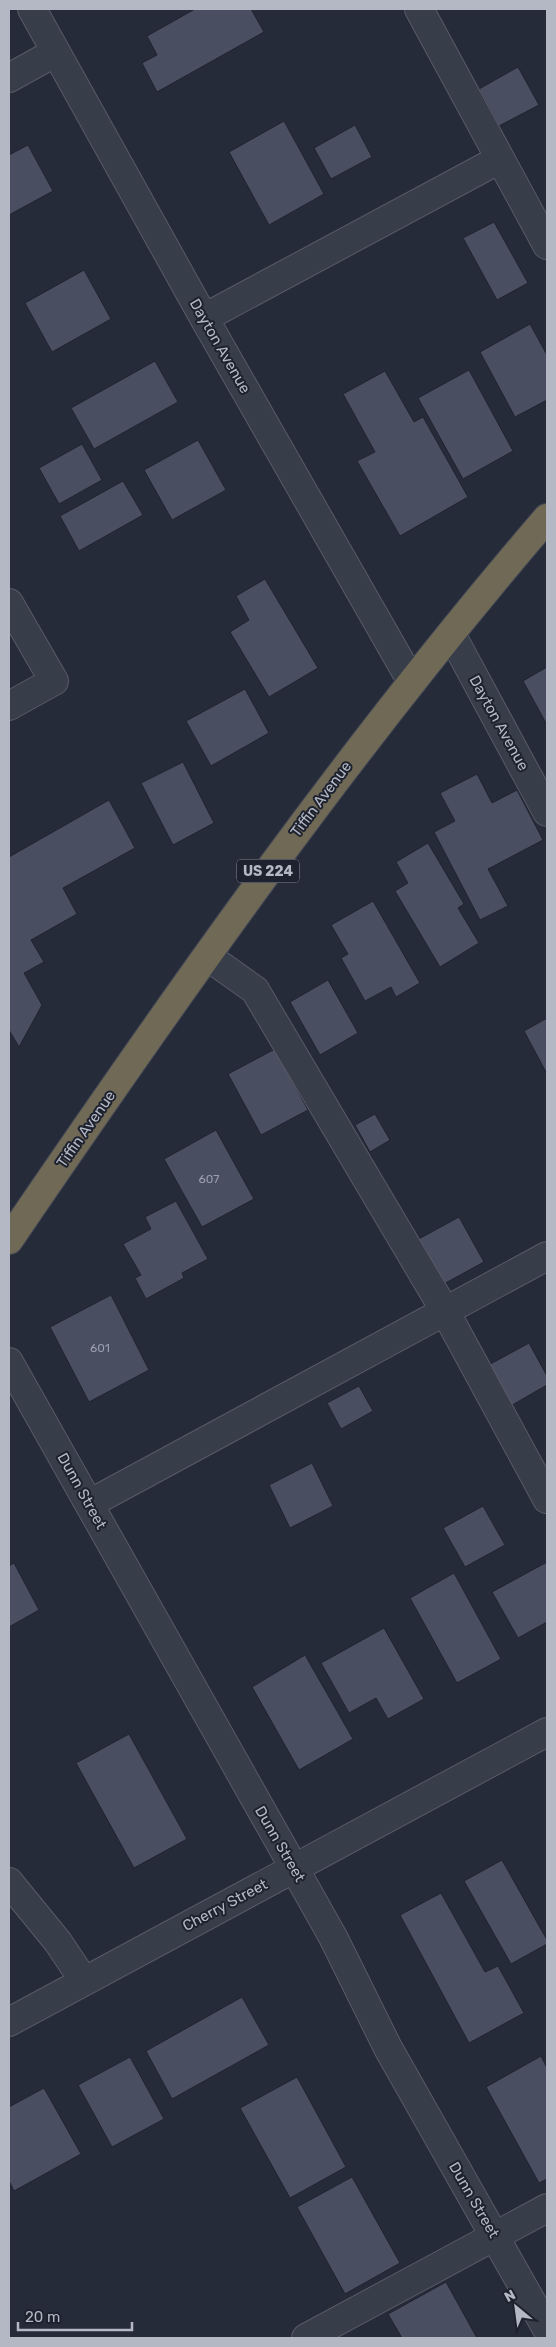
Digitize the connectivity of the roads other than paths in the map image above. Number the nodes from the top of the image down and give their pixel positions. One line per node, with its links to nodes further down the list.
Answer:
1 (32, 9): 3 (street, Dayton Avenue)
2 (419, 9): 5 (street)
3 (56, 52): 4 (street); 7 (street, Dayton Avenue)
4 (9, 78)
5 (500, 159): 6 (street); 7 (street)
6 (547, 245)
7 (204, 318): 11 (street, Dayton Avenue)
8 (547, 518): 10 (highway, Tiffin Avenue / US 224)
9 (9, 603): 12 (street)
10 (450, 634): 11 (highway, Tiffin Avenue / US 224); 13 (street, Dayton Avenue)
11 (412, 682): 14 (highway, Tiffin Avenue / US 224)
12 (9, 706)
13 (547, 812)
14 (207, 956): 15 (highway, Tiffin Avenue / US 224); 17 (street)
15 (11, 1229)
16 (547, 1256): 17 (street)
17 (445, 1311): 19 (street); 20 (street)
18 (9, 1362): 20 (street, Dunn Street)
19 (547, 1498)
20 (89, 1504): 22 (street, Dunn Street)
21 (547, 1732): 22 (street, Cherry Street)
22 (294, 1868): 24 (street, Cherry Street); 27 (street, Dunn Street)
23 (9, 1882): 24 (street)
24 (84, 1981): 25 (street, Cherry Street)
25 (9, 2022)
26 (547, 2208): 27 (street)
27 (495, 2236): 28 (street, Dunn Street); 29 (street)
28 (547, 2329)
29 (306, 2338)

